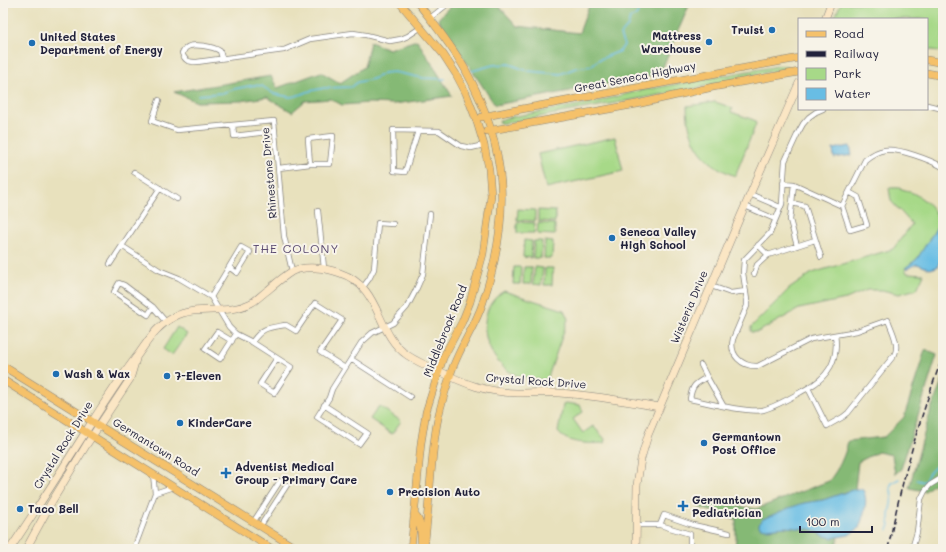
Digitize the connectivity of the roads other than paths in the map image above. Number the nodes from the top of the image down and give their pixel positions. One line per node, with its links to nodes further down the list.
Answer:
1 (400, 3): 7 (main road, Middlebrook Road)
2 (418, 3): 5 (main road, Middlebrook Road)
3 (449, 3): 5 (street)
4 (832, 3): 6 (street)
5 (430, 18): 20 (main road, Middlebrook Road)
6 (825, 18)
7 (420, 28): 8 (street); 21 (main road, Middlebrook Road)
8 (222, 58): 8 (street)
9 (798, 58): 20 (main road, Great Seneca Highway)
10 (928, 60): 11 (main road)
11 (943, 63)
12 (798, 72): 23 (main road)
13 (928, 73): 14 (main road)
14 (943, 76)
15 (798, 85): 36 (street, Wisteria Drive)
16 (159, 100): 22 (street, Rhinestone Drive)
17 (928, 105): 18 (street)
18 (943, 109)
19 (821, 110): 32 (street)
20 (486, 116): 21 (main road, Great Seneca Highway); 23 (main road, Middlebrook Road)
21 (476, 119): 26 (main road, Middlebrook Road)
22 (233, 125): 24 (street, Rhinestone Drive); 24 (street)
23 (491, 129): 26 (main road); 76 (main road, Middlebrook Road)
24 (275, 131): 30 (street, Rhinestone Drive)
25 (418, 131): 25 (street); 27 (street)
26 (480, 132): 27 (main road, Middlebrook Road)
27 (484, 145): 75 (main road, Middlebrook Road)
28 (310, 164): 28 (street); 30 (street)
29 (943, 166): 35 (street)
30 (279, 168): 55 (street, Rhinestone Drive)
31 (134, 172): 34 (street)
32 (783, 183): 33 (street); 41 (street)
33 (794, 184): 38 (street); 40 (street)
34 (160, 188): 37 (street); 48 (street)
35 (849, 192): 40 (street); 40 (street)
36 (750, 194): 39 (street, Wisteria Drive); 41 (street)
37 (177, 199)
38 (792, 203): 46 (street); 49 (street)
39 (745, 206): 44 (street); 57 (street, Wisteria Drive)
40 (842, 206)
41 (780, 207): 44 (street)
42 (318, 211): 54 (street)
43 (430, 214): 64 (street)
44 (775, 219): 47 (street)
45 (393, 224): 58 (street)
46 (815, 240): 49 (street); 51 (street)
47 (758, 245): 50 (street); 59 (street)
48 (122, 246): 52 (street); 60 (street)
49 (797, 246): 50 (street)
50 (768, 255): 56 (street)
51 (821, 257)
52 (110, 264)
53 (229, 267): 53 (street); 60 (street)
54 (324, 268): 55 (street, Crystal Rock Drive); 58 (street, Crystal Rock Drive)
55 (292, 271): 62 (street, Crystal Rock Drive)
56 (754, 274)
57 (711, 286): 59 (street); 83 (street, Wisteria Drive)
58 (363, 287): 64 (street, Crystal Rock Drive)
59 (746, 291): 66 (street)
60 (211, 297): 62 (street)
61 (153, 307): 61 (street); 63 (street)
62 (220, 311): 63 (street, Crystal Rock Drive); 65 (street)
63 (166, 322): 69 (street, Crystal Rock Drive)
64 (384, 327): 71 (street); 75 (street, Crystal Rock Drive)
65 (236, 334): 67 (street); 68 (street)
66 (835, 335): 79 (street); 79 (street)
67 (232, 341): 67 (street)
68 (252, 342): 70 (street); 74 (street)
69 (138, 355): 84 (street, Crystal Rock Drive); 85 (street, Crystal Rock Drive)
70 (277, 358): 70 (street)
71 (351, 359): 74 (street); 80 (street)
72 (701, 365): 77 (street)
73 (3, 366): 84 (main road, Germantown Road)
74 (345, 368): 81 (street)
75 (439, 371): 76 (street, Crystal Rock Drive); 94 (main road, Middlebrook Road)
76 (450, 376): 83 (street, Crystal Rock Drive); 108 (main road, Middlebrook Road)
77 (707, 378): 82 (street); 82 (street)
78 (3, 380): 86 (main road)
79 (808, 388): 82 (street)
80 (410, 397)
81 (324, 405): 81 (street)
82 (723, 405)
83 (659, 407): 97 (street, Wisteria Drive)
84 (92, 420): 85 (main road, Germantown Road); 86 (street, Crystal Rock Drive)
85 (99, 425): 87 (street, Crystal Rock Drive); 95 (main road, Germantown Road)
86 (85, 432): 87 (main road); 102 (street, Crystal Rock Drive)
87 (92, 436): 88 (main road); 103 (street, Crystal Rock Drive)
88 (153, 474): 92 (main road); 93 (street)
89 (943, 477): 111 (street)
90 (280, 481): 95 (street)
91 (287, 485): 96 (street)
92 (173, 487): 93 (street); 105 (main road)
93 (155, 493): 104 (street)
94 (414, 515): 107 (main road, Middlebrook Road); 108 (main road)
95 (254, 521): 96 (main road, Germantown Road)
96 (261, 525): 106 (main road, Germantown Road)
97 (636, 525): 98 (street); 109 (street, Wisteria Drive)
98 (660, 525): 99 (street); 101 (street)
99 (693, 525): 100 (street); 101 (street)
100 (729, 533)
101 (690, 534): 110 (street)
102 (10, 549)
103 (26, 549)
104 (134, 549)
105 (272, 549)
106 (297, 549)
107 (411, 549)
108 (423, 549)
109 (636, 549)
110 (690, 549)
111 (912, 549)

